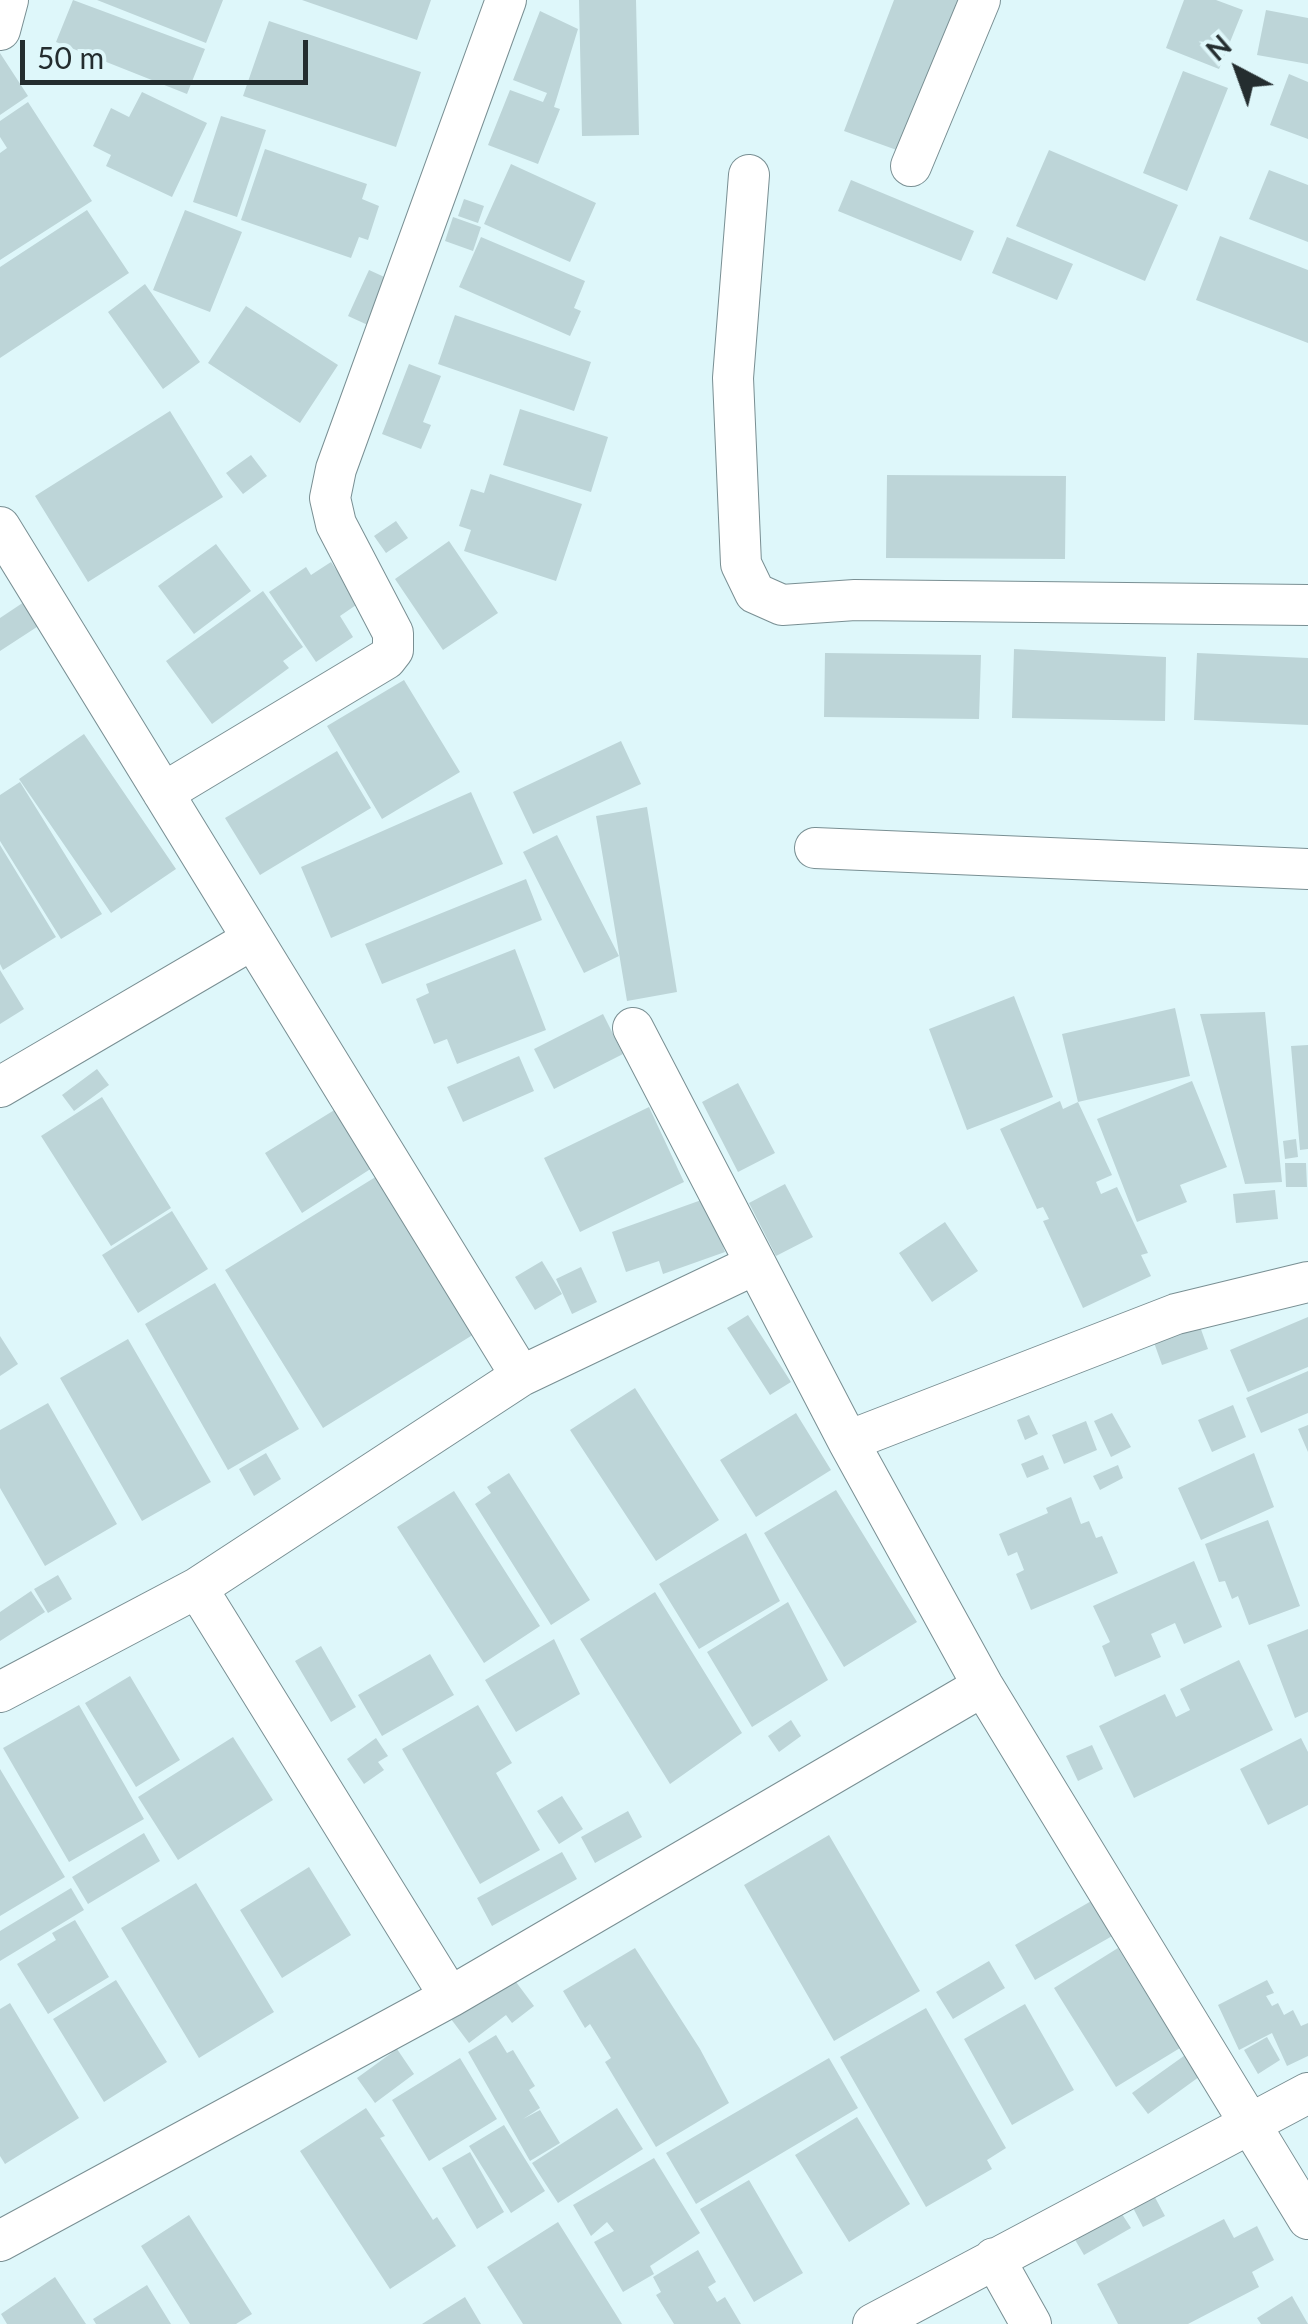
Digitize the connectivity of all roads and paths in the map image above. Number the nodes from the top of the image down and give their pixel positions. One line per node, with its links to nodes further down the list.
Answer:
1 (8, 0): 4 (street)
2 (506, 0): 9 (street)
3 (980, 0): 5 (street)
4 (0, 30)
5 (912, 166)
6 (749, 175): 8 (street)
7 (0, 527): 9 (street)
8 (1308, 605)
9 (164, 793): 12 (street)
10 (815, 848): 11 (street)
11 (1308, 869)
12 (253, 939): 14 (street); 17 (street)
13 (633, 1028): 15 (street)
14 (0, 1087)
15 (756, 1264): 17 (street); 18 (street)
16 (1308, 1282): 18 (street)
17 (522, 1376): 19 (street)
18 (848, 1441): 20 (street)
19 (197, 1588): 21 (street); 22 (street)
20 (983, 1686): 22 (street); 24 (street)
21 (0, 1692)
22 (450, 1997): 26 (street)
23 (1308, 2093): 24 (street)
24 (1249, 2122): 25 (street); 27 (street)
25 (1308, 2219)
26 (0, 2241)
27 (994, 2258): 28 (street); 29 (street)
28 (873, 2324)
29 (1031, 2324)

